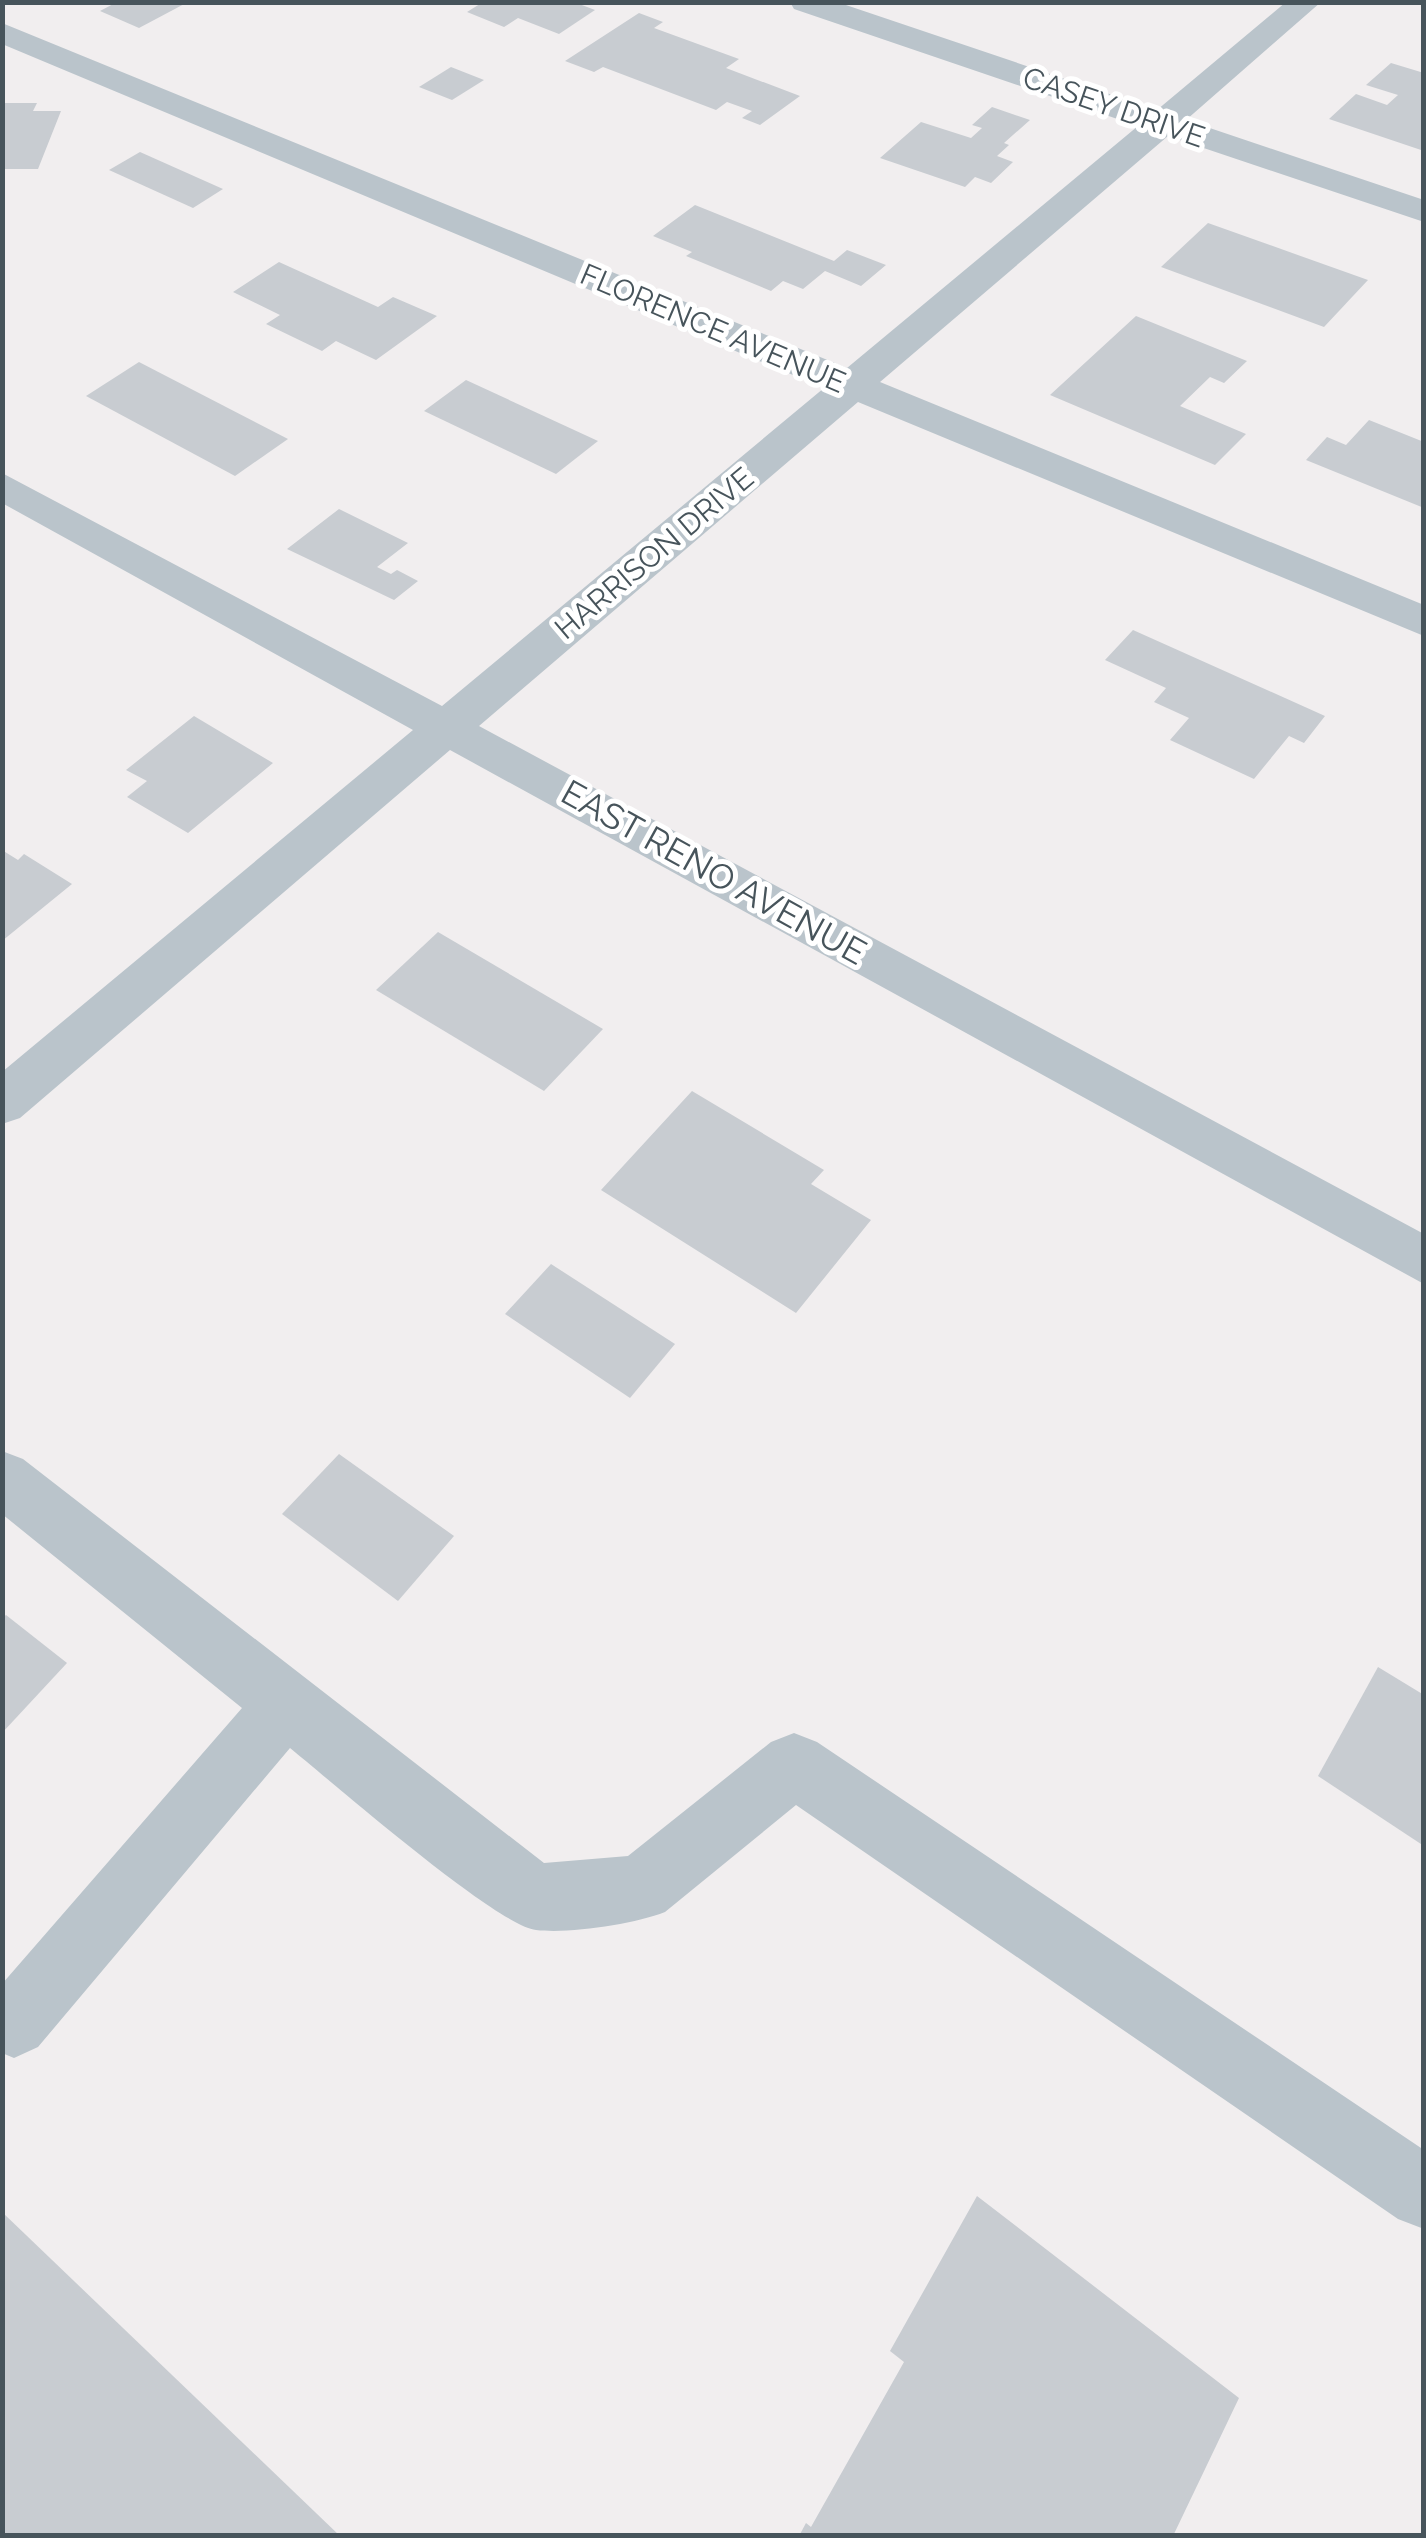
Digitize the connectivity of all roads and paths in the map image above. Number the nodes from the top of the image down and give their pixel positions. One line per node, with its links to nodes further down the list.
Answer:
1 (805, 2): 4 (street, CASEY DRIVE)
2 (1306, 2): 4 (street, HARRISON DRIVE)
3 (2, 32): 6 (street, FLORENCE AVENUE)
4 (1163, 123): 5 (street, CASEY DRIVE); 6 (street, HARRISON DRIVE)
5 (1424, 212)
6 (852, 386): 8 (street, FLORENCE AVENUE); 9 (street, HARRISON DRIVE)
7 (2, 486): 9 (street, EAST RENO AVENUE)
8 (1424, 622)
9 (448, 726): 10 (street, HARRISON DRIVE); 11 (street, EAST RENO AVENUE)
10 (2, 1103)
11 (1424, 1260)
12 (2, 1478): 13 (street)
13 (286, 1705): 14 (street); 15 (street)
14 (14, 2023)
15 (1424, 2193)

